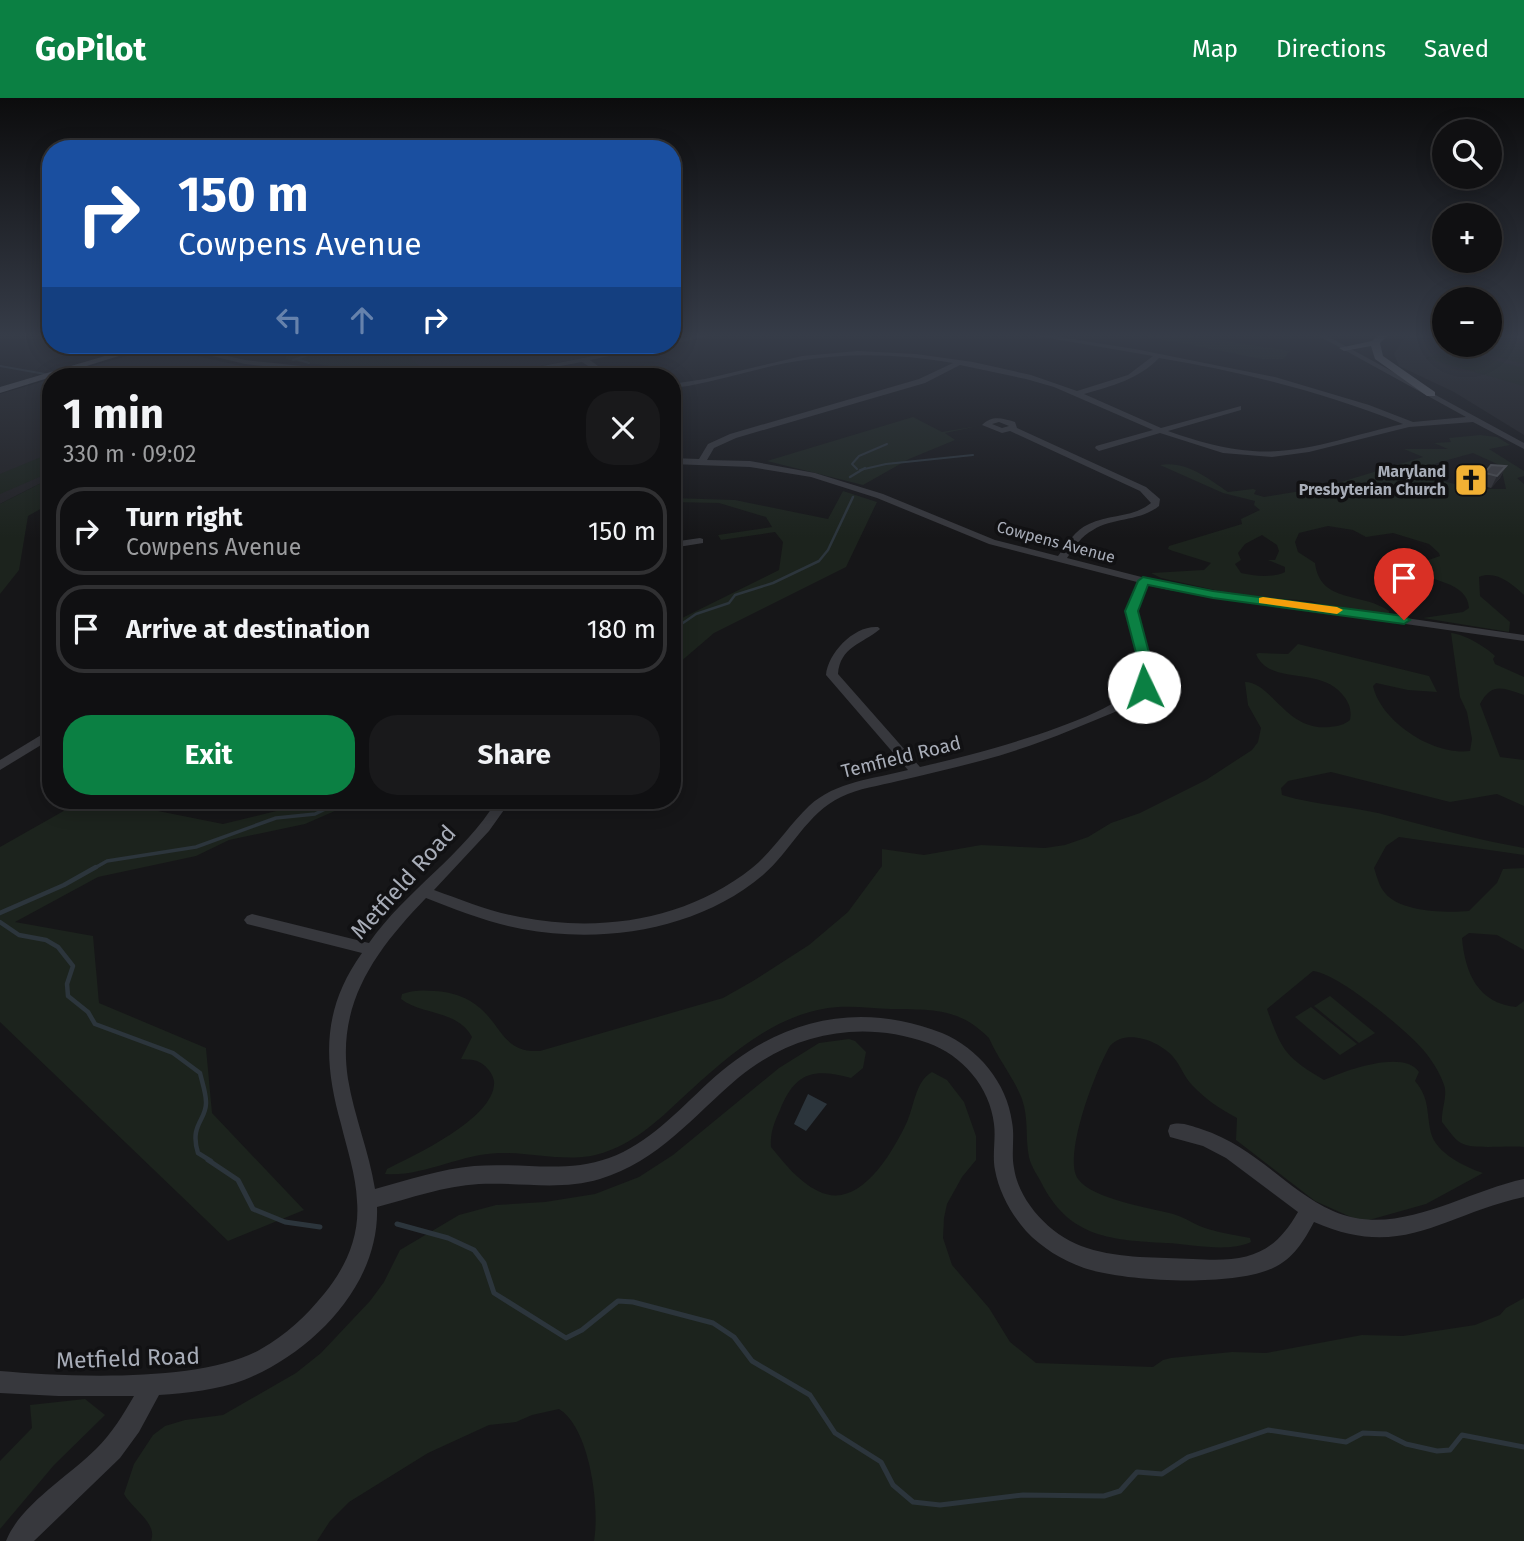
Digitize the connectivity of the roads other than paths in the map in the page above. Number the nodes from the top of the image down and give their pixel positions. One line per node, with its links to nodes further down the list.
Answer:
1 (843, 403): 10 (street)
2 (1097, 403): 9 (street)
3 (1361, 403): 7 (street)
4 (1449, 403): 6 (street)
5 (1238, 408): 9 (street)
6 (1478, 419): 7 (street); 11 (street)
7 (1411, 424): 9 (street)
8 (1012, 429): 18 (street)
9 (1161, 430): 12 (street)
10 (718, 444): 14 (street); 15 (street)
11 (1524, 446)
12 (1099, 448)
13 (681, 461): 14 (street, Cowpens Avenue)
14 (702, 461): 15 (street, Cowpens Avenue)
15 (716, 462): 18 (street, Cowpens Avenue)
16 (700, 541): 17 (street)
17 (681, 544)
18 (1060, 560): 19 (street, Cowpens Avenue)
19 (1143, 581): 21 (street, Cowpens Avenue); 24 (street, Temfield Road)
20 (874, 629): 24 (street)
21 (1524, 638)
22 (42, 739): 23 (street)
23 (0, 766)
24 (917, 772): 26 (street, Temfield Road)
25 (498, 809): 26 (street, Metfield Road)
26 (424, 892): 28 (street, Metfield Road)
27 (252, 920): 28 (street)
28 (371, 950): 31 (street, Metfield Road)
29 (1177, 1131): 32 (street)
30 (1524, 1188): 32 (street)
31 (368, 1200): 32 (street); 34 (street, Metfield Road)
32 (1310, 1211)
33 (0, 1382): 34 (street, Metfield Road)
34 (152, 1386): 35 (street)
35 (19, 1541)

